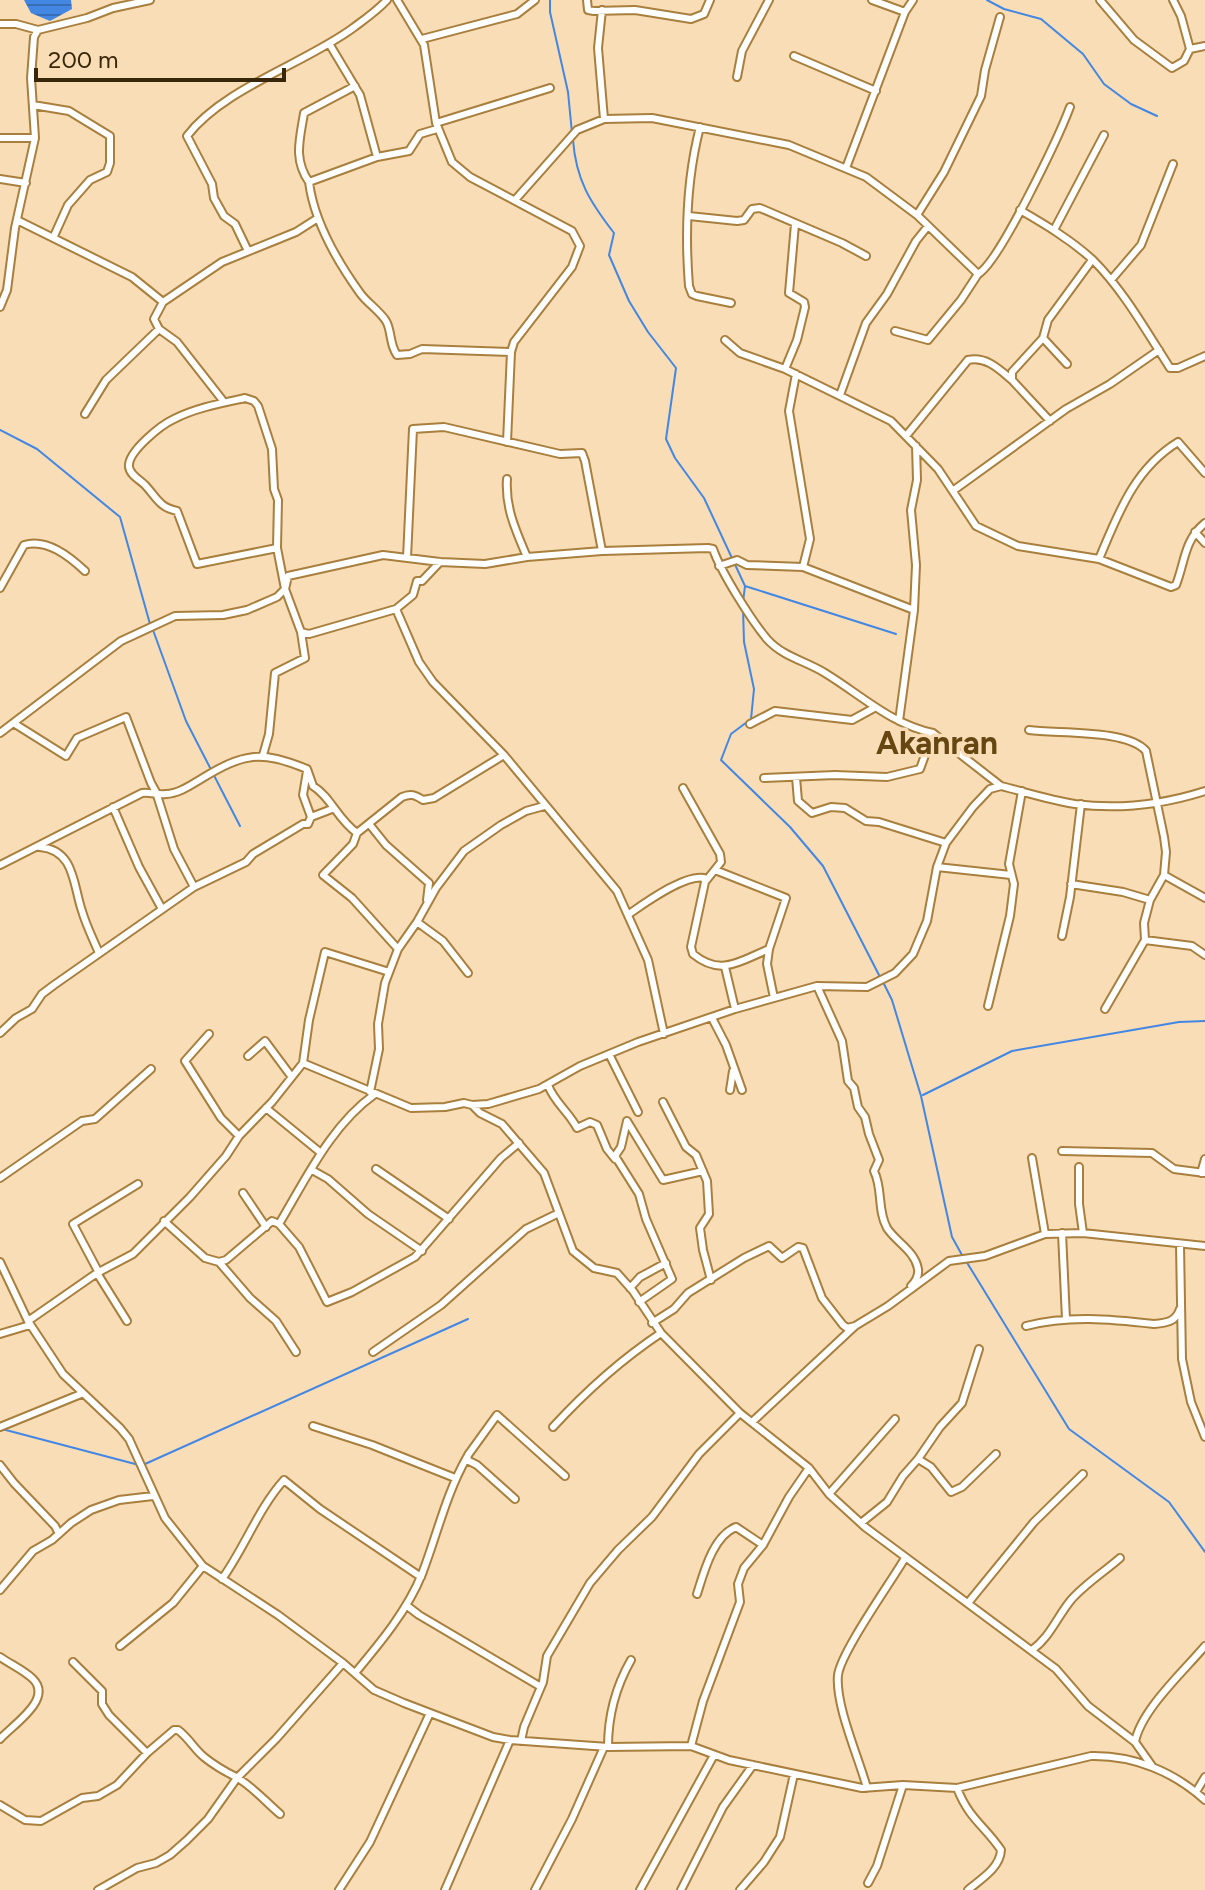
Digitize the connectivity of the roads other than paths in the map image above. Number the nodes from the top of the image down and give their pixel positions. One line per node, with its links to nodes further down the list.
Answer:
1 (150, 0): 16 (street)
2 (387, 0): 18 (street)
3 (397, 0): 17 (street)
4 (535, 0): 17 (street)
5 (587, 0): 12 (street)
6 (710, 0): 12 (street)
7 (769, 0): 22 (street)
8 (872, 0): 13 (street)
9 (913, 0): 13 (street)
10 (1100, 0): 20 (street)
11 (1173, 0): 20 (street)
12 (602, 10): 28 (street)
13 (905, 12): 25 (street)
14 (1000, 17): 42 (street)
15 (0, 24): 16 (street)
16 (38, 30): 26 (street)
17 (422, 39): 29 (street)
18 (330, 45): 23 (street); 50 (street)
19 (1205, 46): 20 (street)
20 (1190, 49)
21 (794, 56): 25 (street)
22 (737, 77)
23 (355, 86): 34 (street); 38 (street)
24 (550, 88): 29 (street)
25 (876, 91): 36 (street)
26 (33, 105): 33 (street); 49 (street)
27 (1070, 107): 41 (street)
28 (604, 119): 30 (street); 40 (street)
29 (436, 126): 34 (street); 40 (street)
30 (700, 127): 36 (street); 43 (street)
31 (1104, 135): 48 (street)
32 (0, 138): 33 (street)
33 (35, 138): 39 (street)
34 (377, 157): 38 (street)
35 (1173, 164): 54 (street)
36 (846, 168): 42 (street)
37 (0, 179): 39 (street)
38 (309, 182): 44 (street)
39 (26, 183): 45 (street)
40 (515, 200): 63 (street)
41 (1020, 210): 48 (street); 53 (street)
42 (917, 215): 47 (street)
43 (689, 216): 46 (street); 56 (street)
44 (318, 218): 50 (street); 63 (street)
45 (17, 220): 49 (street); 57 (street)
46 (795, 224): 51 (street); 66 (street)
47 (928, 226): 53 (street); 70 (street)
48 (1054, 230): 52 (street)
49 (54, 236): 55 (street)
50 (248, 251): 55 (street)
51 (866, 256)
52 (1092, 260): 54 (street); 60 (street)
53 (978, 274): 59 (street)
54 (1111, 280): 62 (street)
55 (163, 302): 58 (street)
56 (731, 303)
57 (0, 307)
58 (159, 329): 71 (street); 72 (street)
59 (895, 331)
60 (1043, 338): 65 (street); 69 (street)
61 (725, 340): 66 (street)
62 (1159, 350): 64 (street); 73 (street)
63 (511, 352): 75 (street)
64 (1203, 357): 67 (street)
65 (1067, 364)
66 (785, 369): 68 (street)
67 (1205, 370)
68 (796, 374): 70 (street); 90 (street)
69 (1012, 380): 73 (street); 74 (street)
70 (840, 395): 74 (street)
71 (220, 402): 83 (street); 83 (street)
72 (85, 414)
73 (1050, 421): 79 (street)
74 (906, 436): 76 (street)
75 (507, 442): 84 (street); 86 (street)
76 (916, 446): 79 (street); 95 (street)
77 (1205, 473): 87 (street)
78 (507, 479): 85 (street)
79 (954, 490): 87 (street)
80 (1205, 523): 81 (street)
81 (1195, 532): 82 (street); 87 (street)
82 (1205, 543)
83 (277, 548): 93 (street)
84 (602, 551): 85 (street); 89 (street)
85 (527, 557): 88 (street)
86 (407, 558): 88 (street); 93 (street)
87 (1099, 559)
88 (440, 562): 94 (street)
89 (719, 566): 90 (street); 97 (street)
90 (803, 567): 95 (street)
91 (85, 571): 92 (street)
92 (0, 588)
93 (285, 589): 96 (street); 99 (street)
94 (396, 609): 96 (street); 105 (street)
95 (914, 610): 98 (street)
96 (301, 632): 104 (street)
97 (874, 708): 98 (street); 100 (street)
98 (899, 721): 103 (street)
99 (15, 724): 102 (street); 113 (street)
100 (750, 724)
101 (1029, 730): 115 (street)
102 (0, 733)
103 (933, 733): 107 (street); 109 (street)
104 (263, 755): 106 (street); 113 (street)
105 (504, 755): 116 (street); 120 (street)
106 (307, 769): 118 (street); 119 (street)
107 (796, 777): 108 (street); 122 (street)
108 (764, 778)
109 (1001, 786): 111 (street); 122 (street)
110 (683, 788): 126 (street)
111 (1022, 791): 114 (street); 127 (street)
112 (1205, 791): 115 (street)
113 (156, 792): 117 (street); 131 (street)
114 (1081, 804): 115 (street); 130 (street)
115 (1158, 804): 128 (street)
116 (544, 806): 134 (street); 136 (street)
117 (113, 807): 123 (street); 135 (street)
118 (332, 809): 119 (street); 121 (street)
119 (311, 817): 131 (street)
120 (370, 825): 121 (street); 134 (street)
121 (357, 833): 140 (street)
122 (946, 843): 125 (street)
123 (36, 847): 124 (street); 142 (street)
124 (0, 865)
125 (937, 867): 127 (street); 147 (street)
126 (715, 870): 129 (street); 141 (street)
127 (1011, 875): 149 (street)
128 (1164, 875): 132 (street); 133 (street)
129 (705, 882): 136 (street); 144 (street)
130 (1071, 884): 133 (street); 138 (street)
131 (194, 887): 135 (street)
132 (1205, 898)
133 (1150, 900): 139 (street)
134 (427, 903): 137 (street)
135 (162, 909): 142 (street)
136 (629, 914): 155 (street)
137 (417, 922): 140 (street); 146 (street)
138 (1062, 936)
139 (1145, 940): 143 (street); 151 (street)
140 (398, 949): 165 (street)
141 (769, 949): 144 (street); 148 (street)
142 (99, 953): 153 (street)
143 (1205, 955)
144 (725, 967): 150 (street)
145 (386, 971): 158 (street)
146 (468, 973)
147 (817, 986): 148 (street); 202 (street)
148 (774, 998): 150 (street)
149 (988, 1006)
150 (735, 1009): 152 (street)
151 (1105, 1009)
152 (712, 1018): 155 (street); 160 (street)
153 (0, 1033)
154 (209, 1034): 170 (street)
155 (664, 1034): 156 (street)
156 (609, 1054): 162 (street); 169 (street)
157 (248, 1056): 161 (street)
158 (303, 1063): 161 (street); 165 (street)
159 (151, 1069): 182 (street)
160 (733, 1071): 163 (street); 164 (street)
161 (291, 1076): 168 (street)
162 (548, 1085): 167 (street); 176 (street)
163 (730, 1090)
164 (742, 1090)
165 (373, 1093): 167 (street); 173 (street)
166 (663, 1102): 180 (street)
167 (472, 1105): 171 (street)
168 (266, 1108): 170 (street); 173 (street)
169 (638, 1112)
170 (239, 1136): 187 (street)
171 (519, 1143): 185 (street); 186 (street)
172 (1062, 1151): 181 (street)
173 (321, 1153): 179 (street)
174 (1032, 1158): 192 (street)
175 (1205, 1159): 181 (street)
176 (620, 1164): 180 (street); 198 (street)
177 (1079, 1167): 191 (street)
178 (376, 1169): 186 (street)
179 (312, 1170): 188 (street); 195 (street)
180 (703, 1171): 200 (street)
181 (1203, 1173)
182 (0, 1178)
183 (138, 1184): 199 (street)
184 (243, 1193): 189 (street)
185 (559, 1213): 201 (street); 215 (street)
186 (449, 1219): 195 (street)
187 (164, 1221): 197 (street); 199 (street)
188 (279, 1224): 189 (street); 195 (street)
189 (266, 1227): 197 (street)
190 (1062, 1233): 191 (street); 192 (street); 205 (street)
191 (1083, 1233): 193 (street)
192 (1045, 1234): 202 (street)
193 (1180, 1245): 194 (street); 204 (street)
194 (1205, 1246)
195 (422, 1251)
196 (0, 1262): 207 (street)
197 (219, 1262): 214 (street)
198 (666, 1263): 201 (street); 203 (street)
199 (98, 1273): 206 (street); 207 (street)
200 (711, 1280): 208 (street); 209 (street)
201 (630, 1288): 203 (street)
202 (905, 1291): 209 (street)
203 (639, 1302): 208 (street)
204 (1182, 1306): 205 (street); 223 (street)
205 (1066, 1319): 210 (street)
206 (127, 1321)
207 (29, 1323): 212 (street); 216 (street)
208 (652, 1323): 211 (street)
209 (855, 1326): 219 (street)
210 (1026, 1326)
211 (661, 1333): 217 (street); 222 (street)
212 (0, 1334)
213 (979, 1349): 226 (street)
214 (296, 1352)
215 (373, 1352)
216 (81, 1394): 221 (street); 233 (street)
217 (740, 1413): 219 (street); 255 (street)
218 (895, 1419): 232 (street)
219 (752, 1422): 228 (street)
220 (313, 1426): 231 (street)
221 (0, 1427)
222 (553, 1427)
223 (1205, 1437)
224 (996, 1454): 226 (street)
225 (467, 1457): 230 (street); 231 (street); 234 (street)
226 (918, 1459): 235 (street)
227 (0, 1465): 236 (street)
228 (809, 1468): 232 (street); 237 (street)
229 (1083, 1474): 245 (street)
230 (565, 1476)
231 (455, 1478): 241 (street)
232 (829, 1494): 235 (street)
233 (153, 1496): 236 (street); 240 (street)
234 (515, 1499)
235 (861, 1523): 238 (street)
236 (59, 1534): 243 (street)
237 (763, 1545): 244 (street); 261 (street)
238 (905, 1558): 245 (street); 271 (street)
239 (1120, 1558): 249 (street)
240 (203, 1566): 242 (street); 247 (street)
241 (421, 1577): 242 (street); 246 (street)
242 (222, 1579): 253 (street)
243 (0, 1590)
244 (697, 1594)
245 (968, 1603): 249 (street)
246 (406, 1605): 254 (street); 255 (street)
247 (120, 1646)
248 (1205, 1646): 260 (street)
249 (1032, 1650): 260 (street)
250 (0, 1657): 257 (street)
251 (631, 1660): 262 (street)
252 (73, 1662): 263 (street)
253 (343, 1663): 254 (street); 269 (street)
254 (355, 1673): 256 (street)
255 (541, 1687): 259 (street)
256 (430, 1713): 258 (street); 279 (street)
257 (0, 1739)
258 (510, 1740): 259 (street); 280 (street)
259 (521, 1741): 262 (street)
260 (1135, 1742): 266 (street)
261 (691, 1746): 262 (street); 264 (street)
262 (606, 1747): 281 (street)
263 (147, 1753): 269 (street); 275 (street)
264 (714, 1755): 265 (street); 282 (street)
265 (753, 1765): 267 (street); 283 (street)
266 (1152, 1766): 272 (street); 273 (street)
267 (794, 1774): 271 (street); 284 (street)
268 (1205, 1777): 273 (street)
269 (237, 1778): 276 (street); 278 (street)
270 (903, 1785): 271 (street); 272 (street); 277 (street)
271 (867, 1788)
272 (957, 1788): 285 (street)
273 (1196, 1792): 274 (street)
274 (1205, 1800)
275 (0, 1805)
276 (280, 1814)
277 (868, 1883)
278 (98, 1890)
279 (339, 1890)
280 (445, 1890)
281 (535, 1890)
282 (640, 1890)
283 (681, 1890)
284 (740, 1890)
285 (968, 1890)

